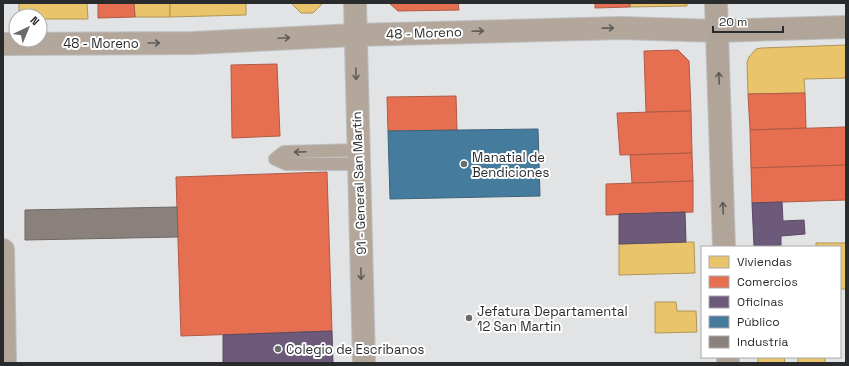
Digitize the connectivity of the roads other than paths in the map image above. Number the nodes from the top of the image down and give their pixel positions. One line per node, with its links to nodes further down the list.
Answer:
1 (355, 3): 5 (street, 91 - General San Martín)
2 (716, 3): 4 (street)
3 (846, 27): 4 (street, 48 - Moreno)
4 (717, 31): 5 (street, 48 - Moreno, one-way to 4); 8 (street, one-way to 4)
5 (355, 35): 6 (street, 48 - Moreno, one-way to 5); 7 (street, 91 - General San Martín, one-way to 7)
6 (3, 44)
7 (358, 157): 7 (lane, one-way to 7); 11 (street, 91 - General San Martín, one-way to 11)
8 (724, 246)
9 (3, 250): 10 (street)
10 (5, 363)
11 (364, 363)

